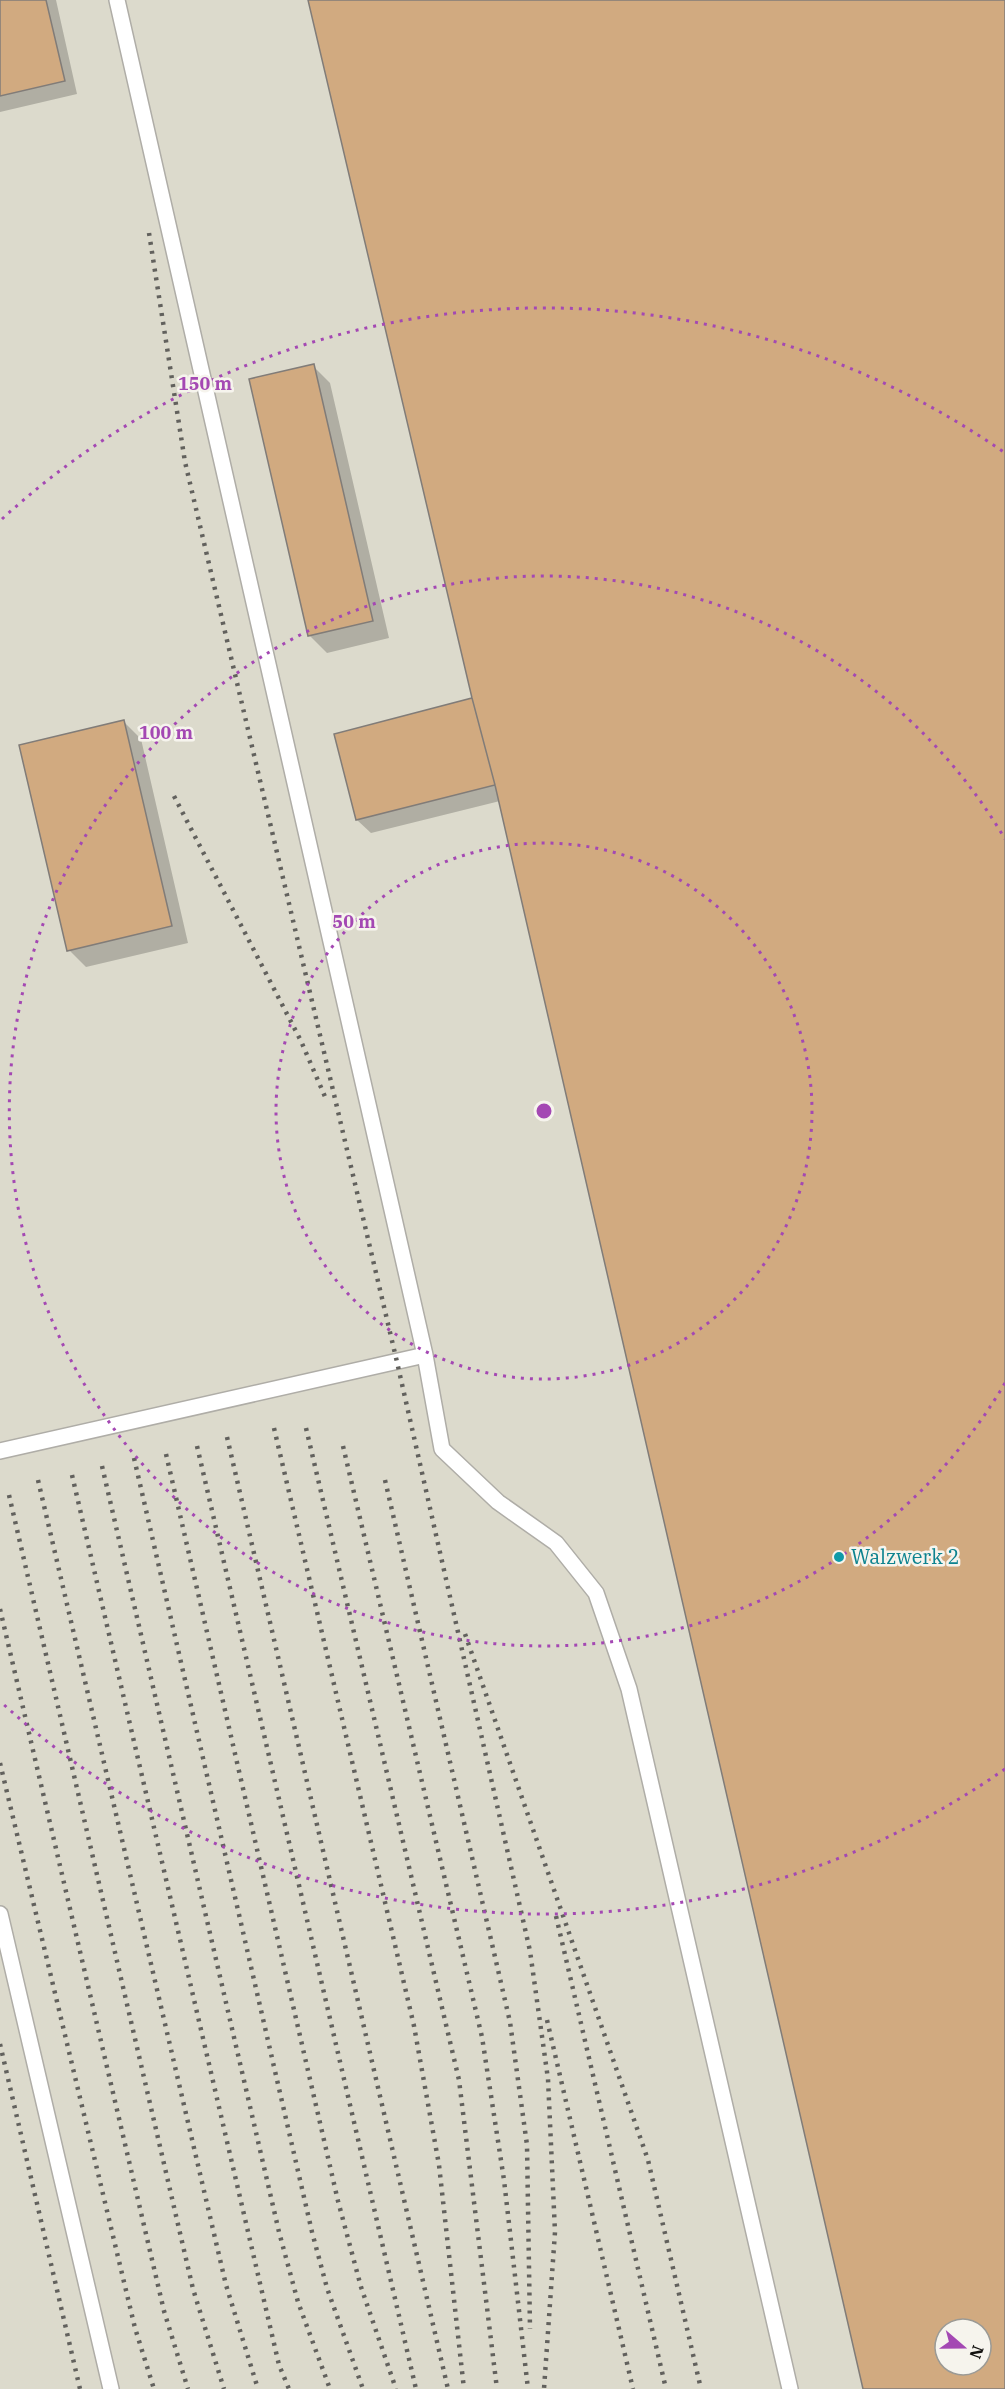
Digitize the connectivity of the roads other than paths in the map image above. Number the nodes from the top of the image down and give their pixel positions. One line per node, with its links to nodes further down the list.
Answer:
1 (117, 0): 2 (lane)
2 (425, 1355): 3 (lane); 6 (lane)
3 (0, 1451)
4 (0, 1914): 5 (lane)
5 (111, 2389)
6 (790, 2389)

